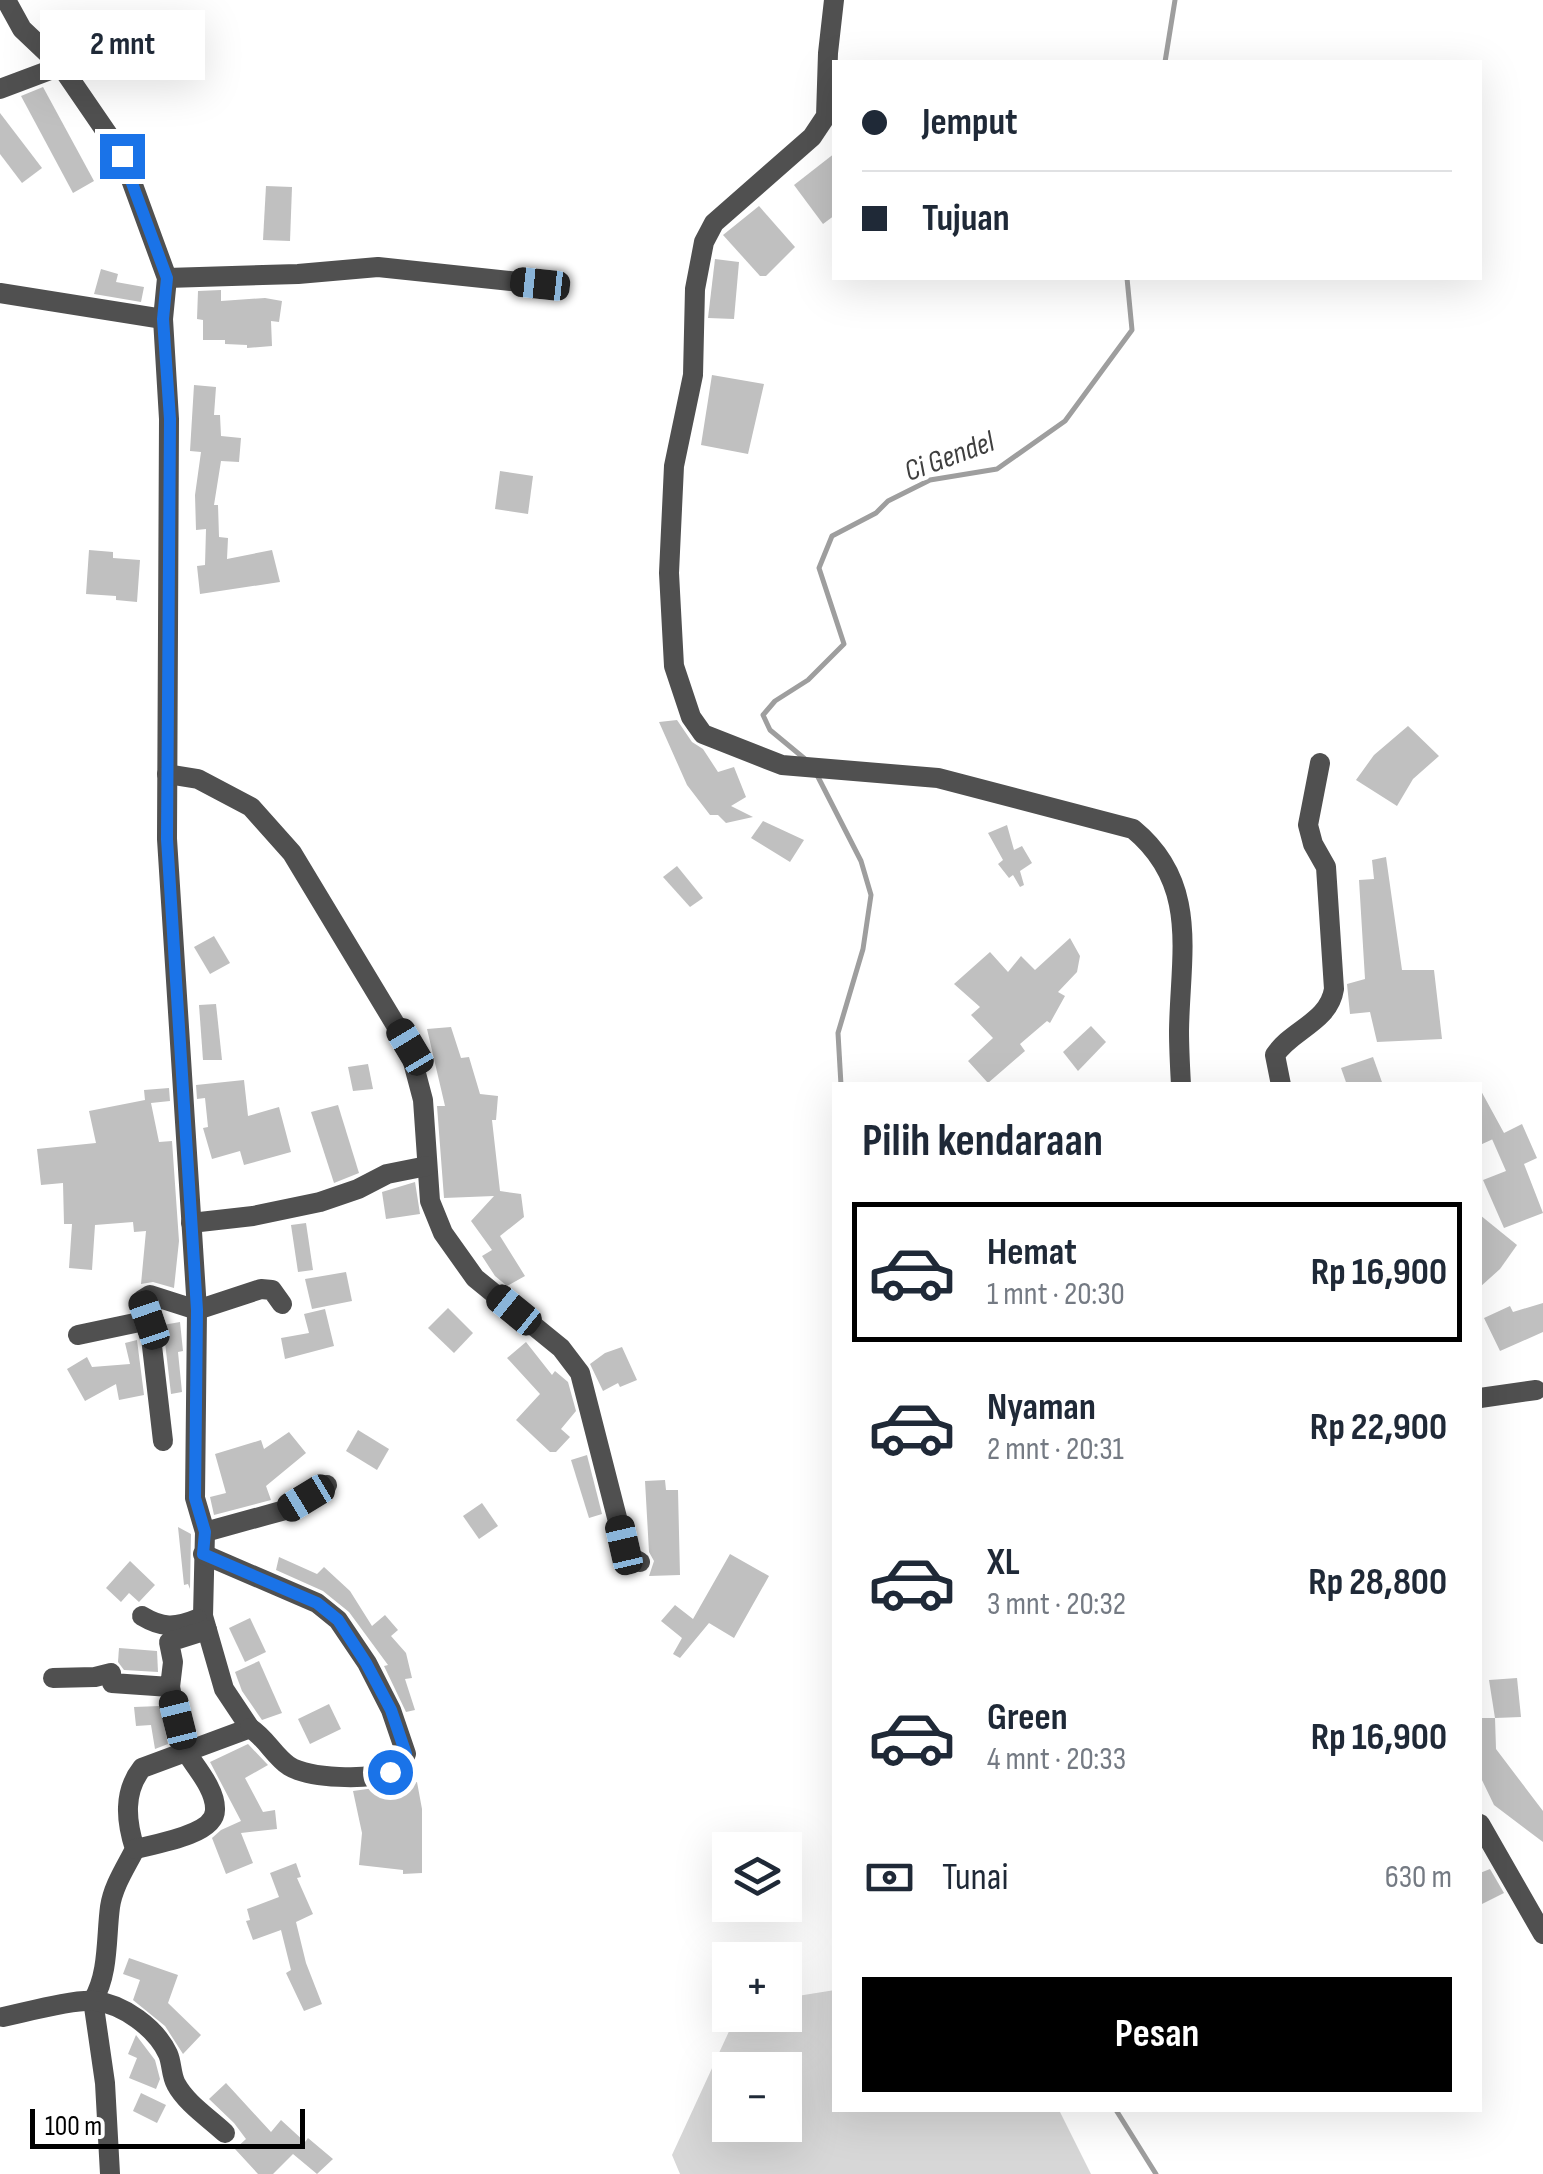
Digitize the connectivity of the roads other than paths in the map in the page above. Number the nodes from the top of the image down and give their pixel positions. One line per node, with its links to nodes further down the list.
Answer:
1 (6, 0): 3 (street)
2 (834, 0): 11 (street)
3 (61, 66): 4 (street); 5 (street)
4 (0, 90)
5 (167, 278): 6 (street); 8 (street)
6 (540, 284)
7 (0, 293): 8 (street)
8 (163, 319): 10 (street)
9 (1320, 763): 12 (street)
10 (166, 774): 13 (street); 14 (street)
11 (1181, 1082)
12 (1280, 1082)
13 (428, 1166): 14 (street); 25 (street)
14 (192, 1223): 16 (street)
15 (282, 1304): 16 (street)
16 (197, 1310): 17 (street); 23 (street)
17 (149, 1320): 18 (street); 21 (street)
18 (78, 1335)
19 (1536, 1390): 20 (street)
20 (1482, 1398)
21 (163, 1441)
22 (327, 1485): 23 (street)
23 (205, 1532): 24 (street)
24 (203, 1554): 27 (street); 30 (street)
25 (640, 1562)
26 (142, 1616): 27 (street)
27 (205, 1623): 29 (street); 30 (street)
28 (53, 1678): 29 (street)
29 (170, 1687): 31 (street)
30 (250, 1728): 31 (street)
31 (187, 1754): 33 (street); 33 (street)
32 (1482, 1827): 34 (street)
33 (136, 1849): 35 (street)
34 (1543, 1934)
35 (93, 2000): 36 (street); 37 (street); 38 (street)
36 (3, 2016)
37 (224, 2133)
38 (110, 2174)

